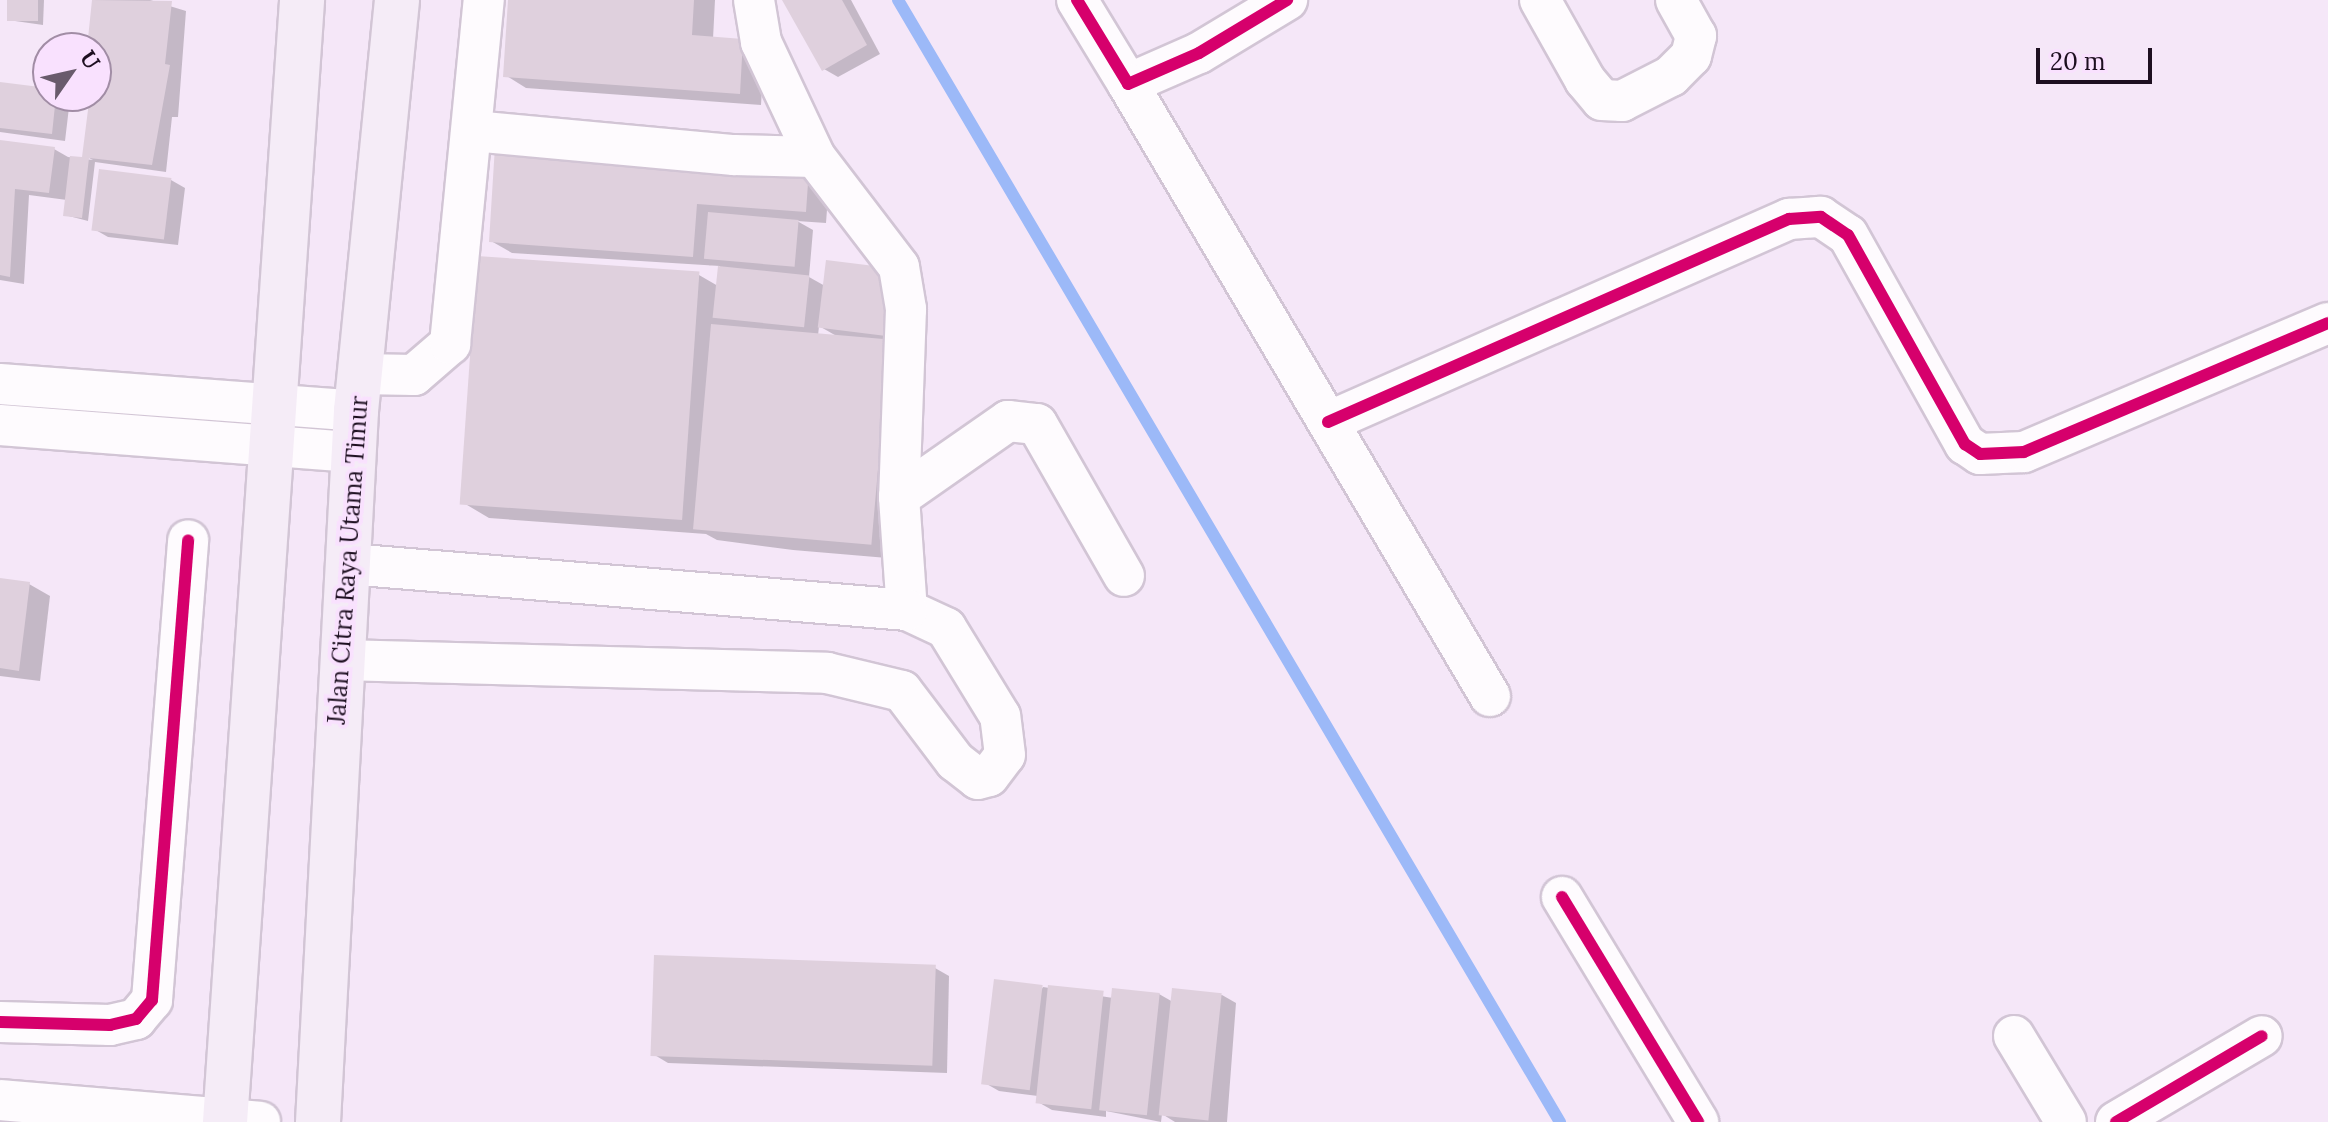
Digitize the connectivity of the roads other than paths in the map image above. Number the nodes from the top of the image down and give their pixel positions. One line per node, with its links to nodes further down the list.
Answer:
1 (302, 0): 17 (main road)
2 (397, 0): 14 (main road, Jalan Citra Raya Utama Timur)
3 (484, 0): 10 (street)
4 (754, 0): 11 (street)
5 (1077, 0): 9 (street)
6 (1287, 0): 9 (street)
7 (1540, 0): 8 (street)
8 (1676, 0)
9 (1128, 84): 15 (street)
10 (473, 131): 11 (street); 14 (street)
11 (815, 157): 18 (street)
12 (2328, 323): 15 (street)
13 (0, 384): 17 (street)
14 (356, 412): 17 (street); 20 (main road, Jalan Citra Raya Utama Timur)
15 (1328, 422): 24 (street)
16 (0, 425): 17 (street)
17 (274, 425): 30 (main road)
18 (899, 497): 21 (street); 22 (street)
19 (188, 540): 26 (street)
20 (349, 564): 22 (street); 23 (main road, Jalan Citra Raya Utama Timur)
21 (1124, 576)
22 (907, 610): 23 (street)
23 (341, 660): 31 (main road, Jalan Citra Raya Utama Timur)
24 (1490, 696)
25 (1562, 897): 32 (street)
26 (0, 1022)
27 (2014, 1036): 33 (street)
28 (2262, 1036): 34 (street)
29 (0, 1100): 30 (street)
30 (237, 1120)
31 (318, 1122)
32 (1698, 1122)
33 (2066, 1122)
34 (2116, 1122)

